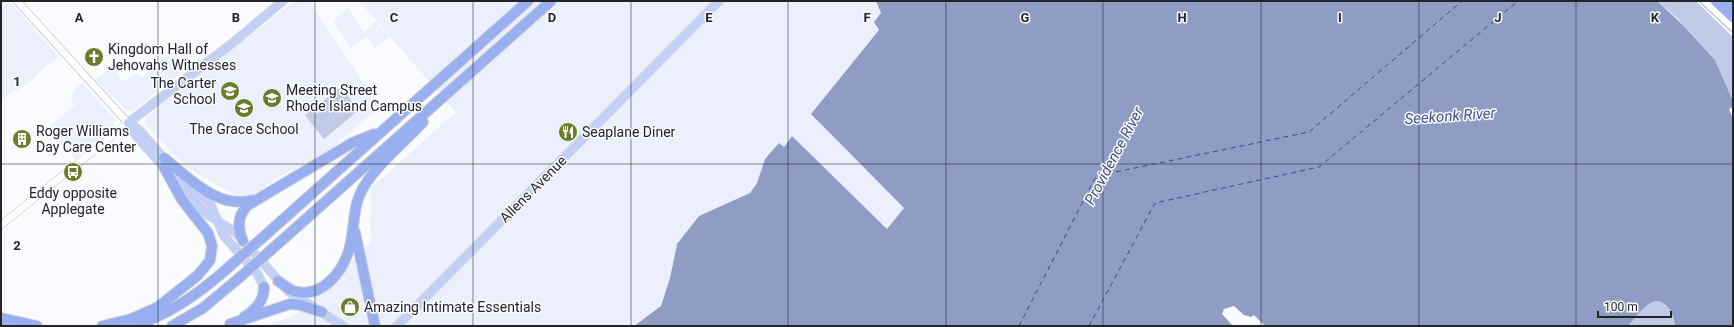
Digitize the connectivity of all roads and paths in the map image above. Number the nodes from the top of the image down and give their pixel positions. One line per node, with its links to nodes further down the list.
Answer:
1 (17, 1): 13 (main road)
2 (283, 1): 13 (main road)
3 (528, 1): 14 (highway)
4 (551, 1): 12 (highway)
5 (719, 1): 32 (main road, Allens Avenue)
6 (1704, 1): 11 (street)
7 (1716, 1): 10 (highway)
8 (1730, 1): 9 (highway)
9 (1733, 4)
10 (1733, 17)
11 (1733, 28)
12 (445, 97): 17 (highway); 31 (highway, bridge)
13 (128, 123): 15 (main road); 19 (main road)
14 (381, 132): 16 (highway); 30 (highway, bridge)
15 (164, 163): 16 (highway); 18 (main road); 29 (highway)
16 (264, 195): 20 (highway)
17 (355, 213): 21 (highway); 25 (highway)
18 (218, 220): 20 (main road); 22 (main road)
19 (1, 225)
20 (243, 241): 21 (main road)
21 (278, 281): 23 (main road)
22 (264, 287): 26 (highway)
23 (322, 312): 26 (highway); 27 (main road)
24 (1, 318): 28 (highway)
25 (374, 322)
26 (227, 325)
27 (341, 325)
28 (37, 326)
29 (102, 326)
30 (133, 326)
31 (172, 326)
32 (398, 326)

